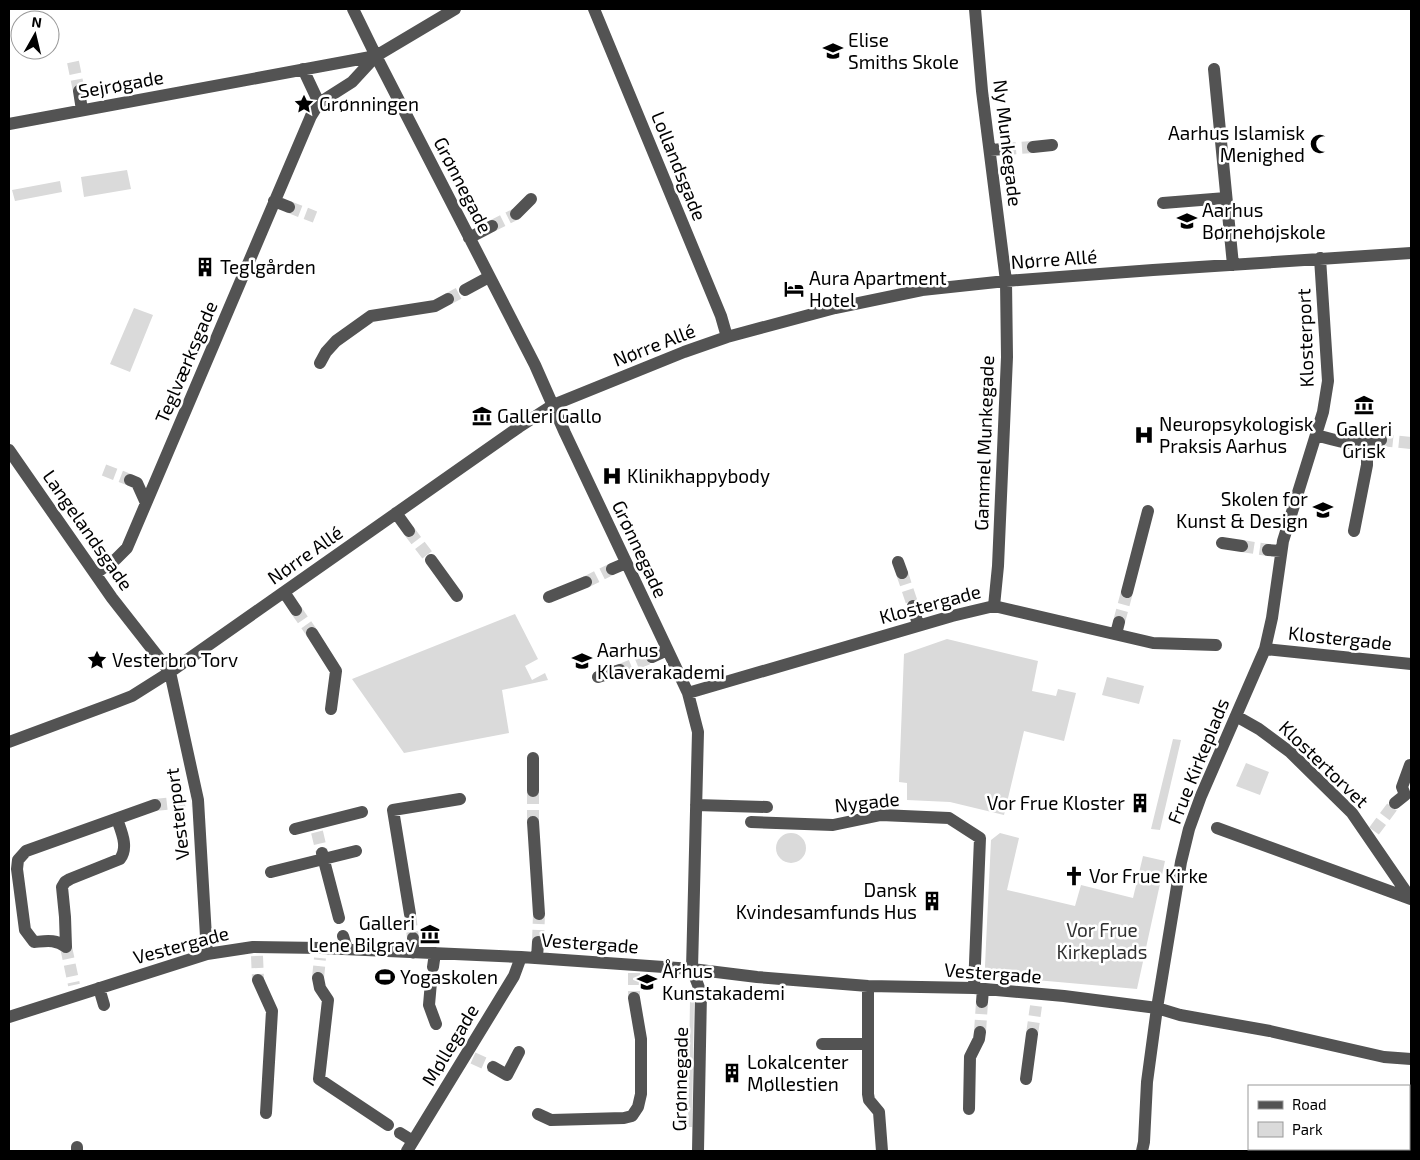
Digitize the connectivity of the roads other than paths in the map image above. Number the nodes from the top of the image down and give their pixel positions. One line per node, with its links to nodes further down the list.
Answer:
1 (353, 9): 5 (street, Grønnegade)
2 (455, 9): 5 (street)
3 (594, 9): 31 (street, Lollandsgade)
4 (975, 9): 15 (street, Ny Munkegade)
5 (376, 56): 6 (street); 9 (street); 23 (street, Grønnegade)
6 (303, 69): 9 (street); 10 (street, Sejrøgade)
7 (1214, 69): 16 (street)
8 (78, 92): 10 (street)
9 (319, 103): 18 (street, Teglværksgade)
10 (82, 110): 11 (street, Sejrøgade)
11 (9, 124)
12 (1052, 145): 13 (street)
13 (1032, 147)
14 (1004, 149): 15 (street)
15 (990, 150): 28 (street, Ny Munkegade)
16 (1226, 198): 19 (street); 26 (street)
17 (531, 199): 21 (street)
18 (274, 201): 20 (street); 39 (street, Teglværksgade)
19 (1163, 203)
20 (289, 207)
21 (516, 214)
22 (492, 226): 23 (street)
23 (469, 238): 27 (street, Grønnegade)
24 (1411, 253): 25 (street, Nørre Allé)
25 (1320, 258): 26 (street, Nørre Allé); 34 (street, Klosterport)
26 (1233, 265): 28 (street, Nørre Allé)
27 (489, 277): 29 (street); 33 (street, Grønnegade)
28 (1006, 281): 31 (street, Nørre Allé); 58 (street, Gammel Munkegade)
29 (465, 290)
30 (448, 299): 32 (street)
31 (727, 338): 33 (street, Nørre Allé)
32 (320, 363)
33 (553, 405): 41 (street, Nørre Allé); 49 (street, Grønnegade)
34 (1316, 436): 36 (street); 47 (street, Klosterport)
35 (1381, 440): 36 (street)
36 (1367, 443): 43 (street)
37 (9, 450): 51 (street, Langelandsgade)
38 (130, 480): 39 (street)
39 (146, 503): 51 (street, Teglværksgade)
40 (1148, 510): 54 (street)
41 (396, 513): 42 (street); 53 (street, Nørre Allé)
42 (409, 531)
43 (1354, 531)
44 (1222, 544): 45 (street)
45 (1242, 546)
46 (1268, 550): 47 (street)
47 (1281, 551): 65 (street, Klosterport)
48 (431, 560): 55 (street)
49 (626, 563): 50 (street); 66 (street, Grønnegade)
50 (612, 569)
51 (96, 573): 70 (street, Langelandsgade)
52 (586, 582): 56 (street)
53 (284, 592): 59 (street); 70 (street, Nørre Allé)
54 (1127, 592)
55 (457, 596)
56 (549, 597)
57 (913, 606): 61 (street)
58 (994, 606): 61 (street, Klostergade); 63 (street, Klostergade)
59 (296, 610)
60 (1119, 622): 63 (street)
61 (918, 625): 72 (street, Klostergade)
62 (312, 633): 73 (street)
63 (1116, 634): 64 (street, Klostergade)
64 (1216, 645)
65 (1265, 649): 68 (street, Klostergade); 74 (street, Frue Kirkeplads)
66 (667, 650): 67 (street); 72 (street, Grønnegade)
67 (652, 657)
68 (1411, 664)
69 (620, 670): 71 (street)
70 (170, 672): 75 (street); 103 (street, Vesterport)
71 (598, 677)
72 (688, 693): 82 (street, Grønnegade)
73 (331, 709)
74 (1236, 716): 93 (street, Klostertorvet); 117 (street, Frue Kirkeplads)
75 (9, 742)
76 (533, 758): 78 (street)
77 (1410, 765): 80 (street)
78 (533, 791)
79 (460, 799): 94 (street)
80 (1395, 803)
81 (156, 805): 85 (street)
82 (696, 805): 83 (street); 107 (street, Grønnegade)
83 (767, 807)
84 (362, 812): 89 (street)
85 (117, 819): 85 (street)
86 (533, 822): 95 (street)
87 (751, 822): 113 (street, Nygade)
88 (1217, 828): 93 (street, Klostertorvet)
89 (295, 829)
90 (356, 851): 91 (street)
91 (323, 856): 92 (street); 96 (street)
92 (271, 872)
93 (1411, 899)
94 (410, 914)
95 (539, 914)
96 (339, 918)
97 (343, 936): 100 (street)
98 (414, 938): 101 (street)
99 (538, 942): 105 (street)
100 (347, 949): 101 (street, Vestergade); 103 (street, Vestergade)
101 (413, 953): 102 (street, Vestergade)
102 (435, 953): 104 (street, Vestergade); 106 (street)
103 (207, 954): 112 (street, Vestergade)
104 (521, 957): 105 (street, Vestergade); 133 (street, Møllegade)
105 (538, 958): 107 (street, Vestergade)
106 (433, 967)
107 (692, 969): 111 (street, Vestergade); 134 (street, Grønnegade)
108 (318, 978): 131 (street)
109 (258, 980): 129 (street)
110 (431, 982): 119 (street)
111 (868, 986): 113 (street, Vestergade); 123 (street)
112 (98, 988): 116 (street); 118 (street, Vestergade)
113 (978, 989): 115 (street); 117 (street, Vestergade)
114 (634, 998): 130 (street)
115 (982, 1002)
116 (104, 1006)
117 (1157, 1008): 125 (street, Vestergade); 136 (street, Frue Kirkeplads)
118 (9, 1017)
119 (436, 1024)
120 (980, 1032): 128 (street)
121 (1032, 1034): 127 (street)
122 (822, 1044): 123 (street)
123 (868, 1044): 135 (street)
124 (519, 1052): 126 (street)
125 (1411, 1060)
126 (492, 1067)
127 (1026, 1079)
128 (969, 1109)
129 (266, 1113)
130 (538, 1114)
131 (388, 1125)
132 (400, 1133): 133 (street)
133 (410, 1146)
134 (698, 1151)
135 (882, 1151)
136 (1142, 1151)

